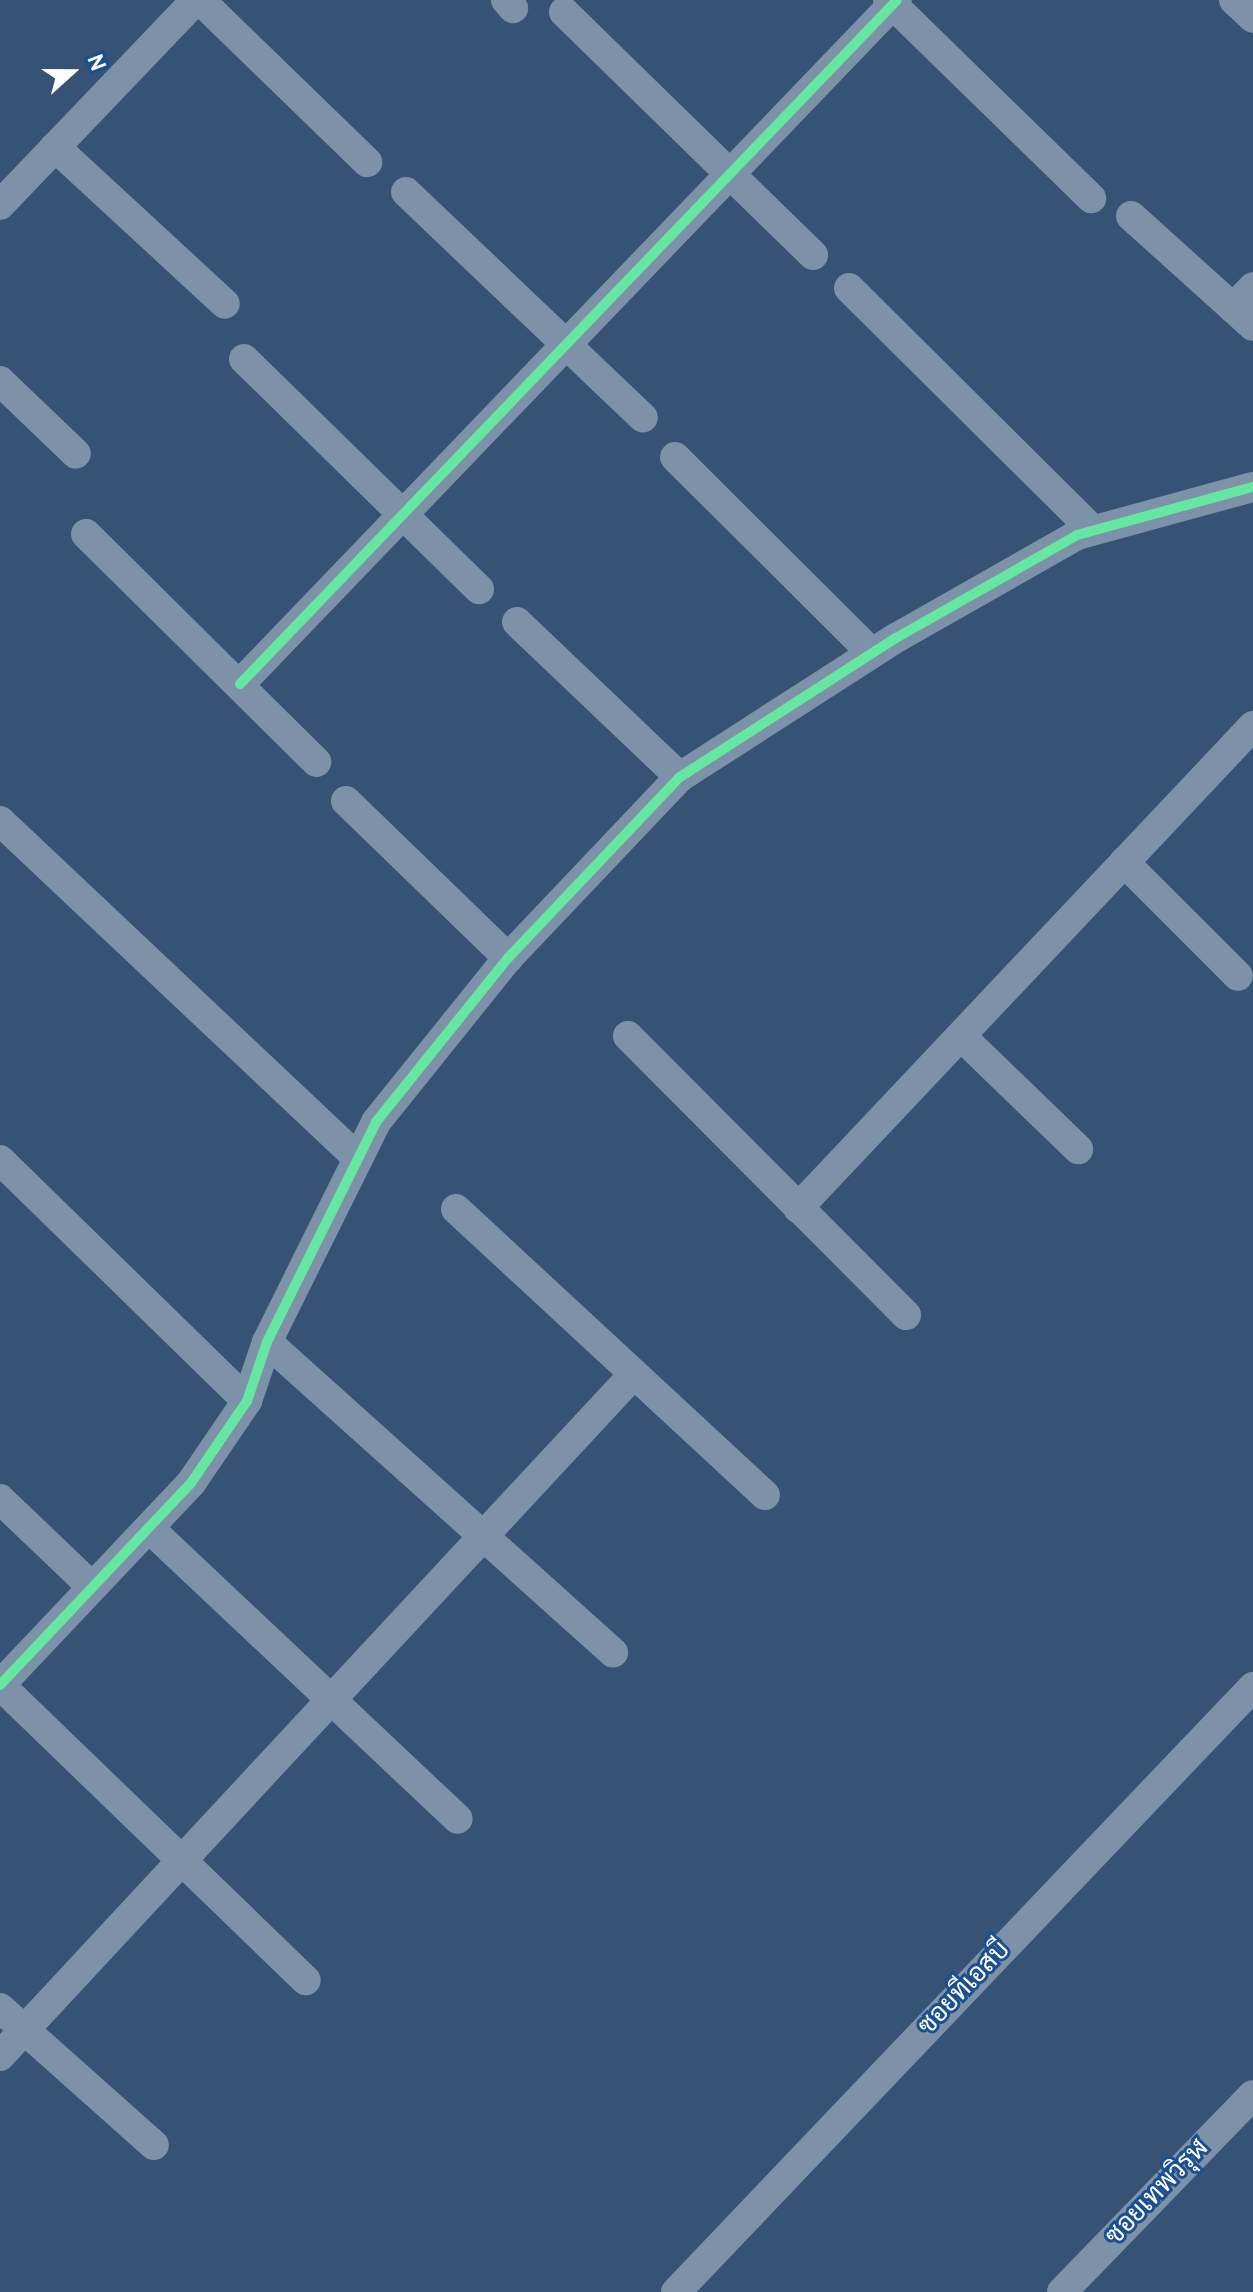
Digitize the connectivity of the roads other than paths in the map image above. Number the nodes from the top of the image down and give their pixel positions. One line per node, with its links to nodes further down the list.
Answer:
1 (198, 0): 6 (street); 7 (street)
2 (1234, 0): 5 (street)
3 (892, 1): 8 (street); 10 (street)
4 (564, 12): 8 (street)
5 (1253, 18)
6 (55, 147): 11 (street); 15 (street)
7 (367, 162)
8 (733, 170): 13 (street); 17 (street)
9 (406, 192): 17 (street)
10 (1091, 198)
11 (0, 205)
12 (1131, 216): 16 (street)
13 (813, 255)
14 (849, 288): 25 (street)
15 (225, 304)
16 (1246, 307)
17 (567, 343): 20 (street); 24 (street)
18 (244, 359): 24 (street)
19 (0, 381): 21 (street)
20 (643, 418)
21 (76, 454)
22 (675, 457): 29 (street)
23 (1253, 487): 25 (street)
24 (402, 514): 27 (street); 30 (street)
25 (1093, 530): 29 (street)
26 (86, 534): 30 (street)
27 (479, 589)
28 (517, 622): 33 (street)
29 (872, 653): 33 (street)
30 (240, 684): 32 (street)
31 (1253, 726): 36 (street)
32 (316, 762)
33 (680, 777): 37 (street)
34 (346, 801): 37 (street)
35 (0, 821): 42 (street)
36 (1124, 862): 38 (street); 40 (street)
37 (508, 958): 42 (street)
38 (1238, 976)
39 (628, 1036): 44 (street)
40 (961, 1036): 41 (street); 44 (street)
41 (1078, 1149)
42 (358, 1158): 47 (street)
43 (0, 1160): 49 (street)
44 (798, 1208): 46 (street)
45 (456, 1209): 48 (street)
46 (906, 1315)
47 (267, 1342): 49 (street); 53 (street)
48 (634, 1374): 50 (street); 53 (street)
49 (247, 1401): 52 (street)
50 (765, 1495)
51 (0, 1499): 54 (street)
52 (149, 1528): 54 (street); 58 (street)
53 (485, 1537): 55 (street); 58 (street)
54 (92, 1587): 56 (street)
55 (613, 1652)
56 (0, 1685): 60 (street)
57 (1253, 1687): 67 (street, ซอยทีเอสบี)
58 (333, 1699): 59 (street); 60 (street)
59 (458, 1819)
60 (182, 1861): 61 (street); 63 (street)
61 (306, 1980)
62 (0, 2008): 63 (street)
63 (24, 2031): 64 (street); 66 (street)
64 (0, 2056)
65 (1253, 2095): 68 (street, ซอยเทพวิรุฬ)
66 (154, 2145)
67 (676, 2292)
68 (1062, 2292)

